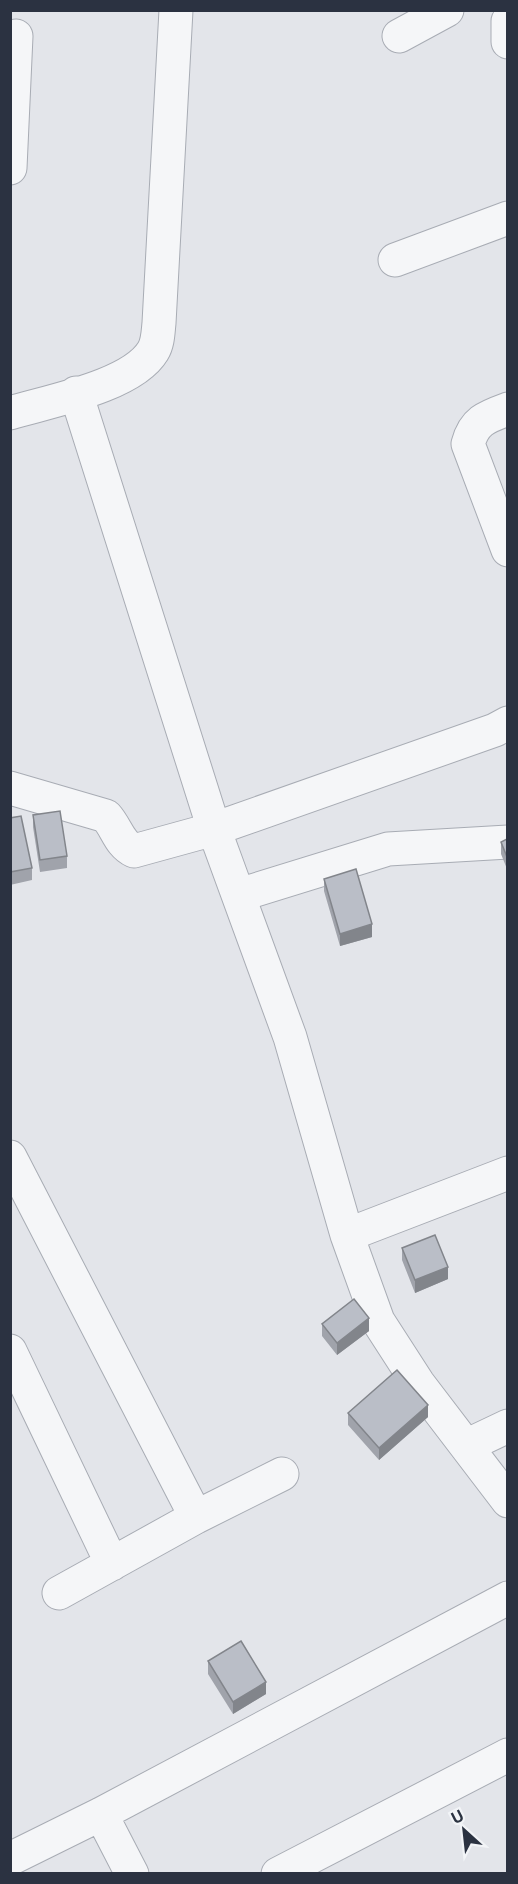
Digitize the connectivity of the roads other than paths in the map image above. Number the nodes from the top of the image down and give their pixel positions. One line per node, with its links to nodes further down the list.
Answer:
1 (176, 10): 10 (street)
2 (447, 10): 5 (street)
3 (507, 21): 6 (street)
4 (17, 28): 7 (street)
5 (399, 36)
6 (507, 42)
7 (10, 168)
8 (507, 218): 9 (street)
9 (395, 260)
10 (76, 393): 12 (street); 16 (street)
11 (507, 408): 13 (street)
12 (10, 413)
13 (507, 550)
14 (507, 723): 16 (street)
15 (10, 788): 16 (street)
16 (214, 829): 18 (street)
17 (507, 842): 18 (street)
18 (239, 895): 21 (street)
19 (507, 1173): 21 (street)
20 (15, 1177): 27 (street)
21 (347, 1235): 24 (street)
22 (10, 1351): 28 (street)
23 (507, 1426): 24 (street)
24 (468, 1445): 26 (street)
25 (282, 1474): 27 (street)
26 (507, 1501)
27 (196, 1517): 28 (street)
28 (112, 1564): 29 (street)
29 (59, 1593)
30 (507, 1598): 32 (street)
31 (507, 1755): 35 (street)
32 (101, 1814): 33 (street); 34 (street)
33 (10, 1859)
34 (132, 1874)
35 (278, 1874)

